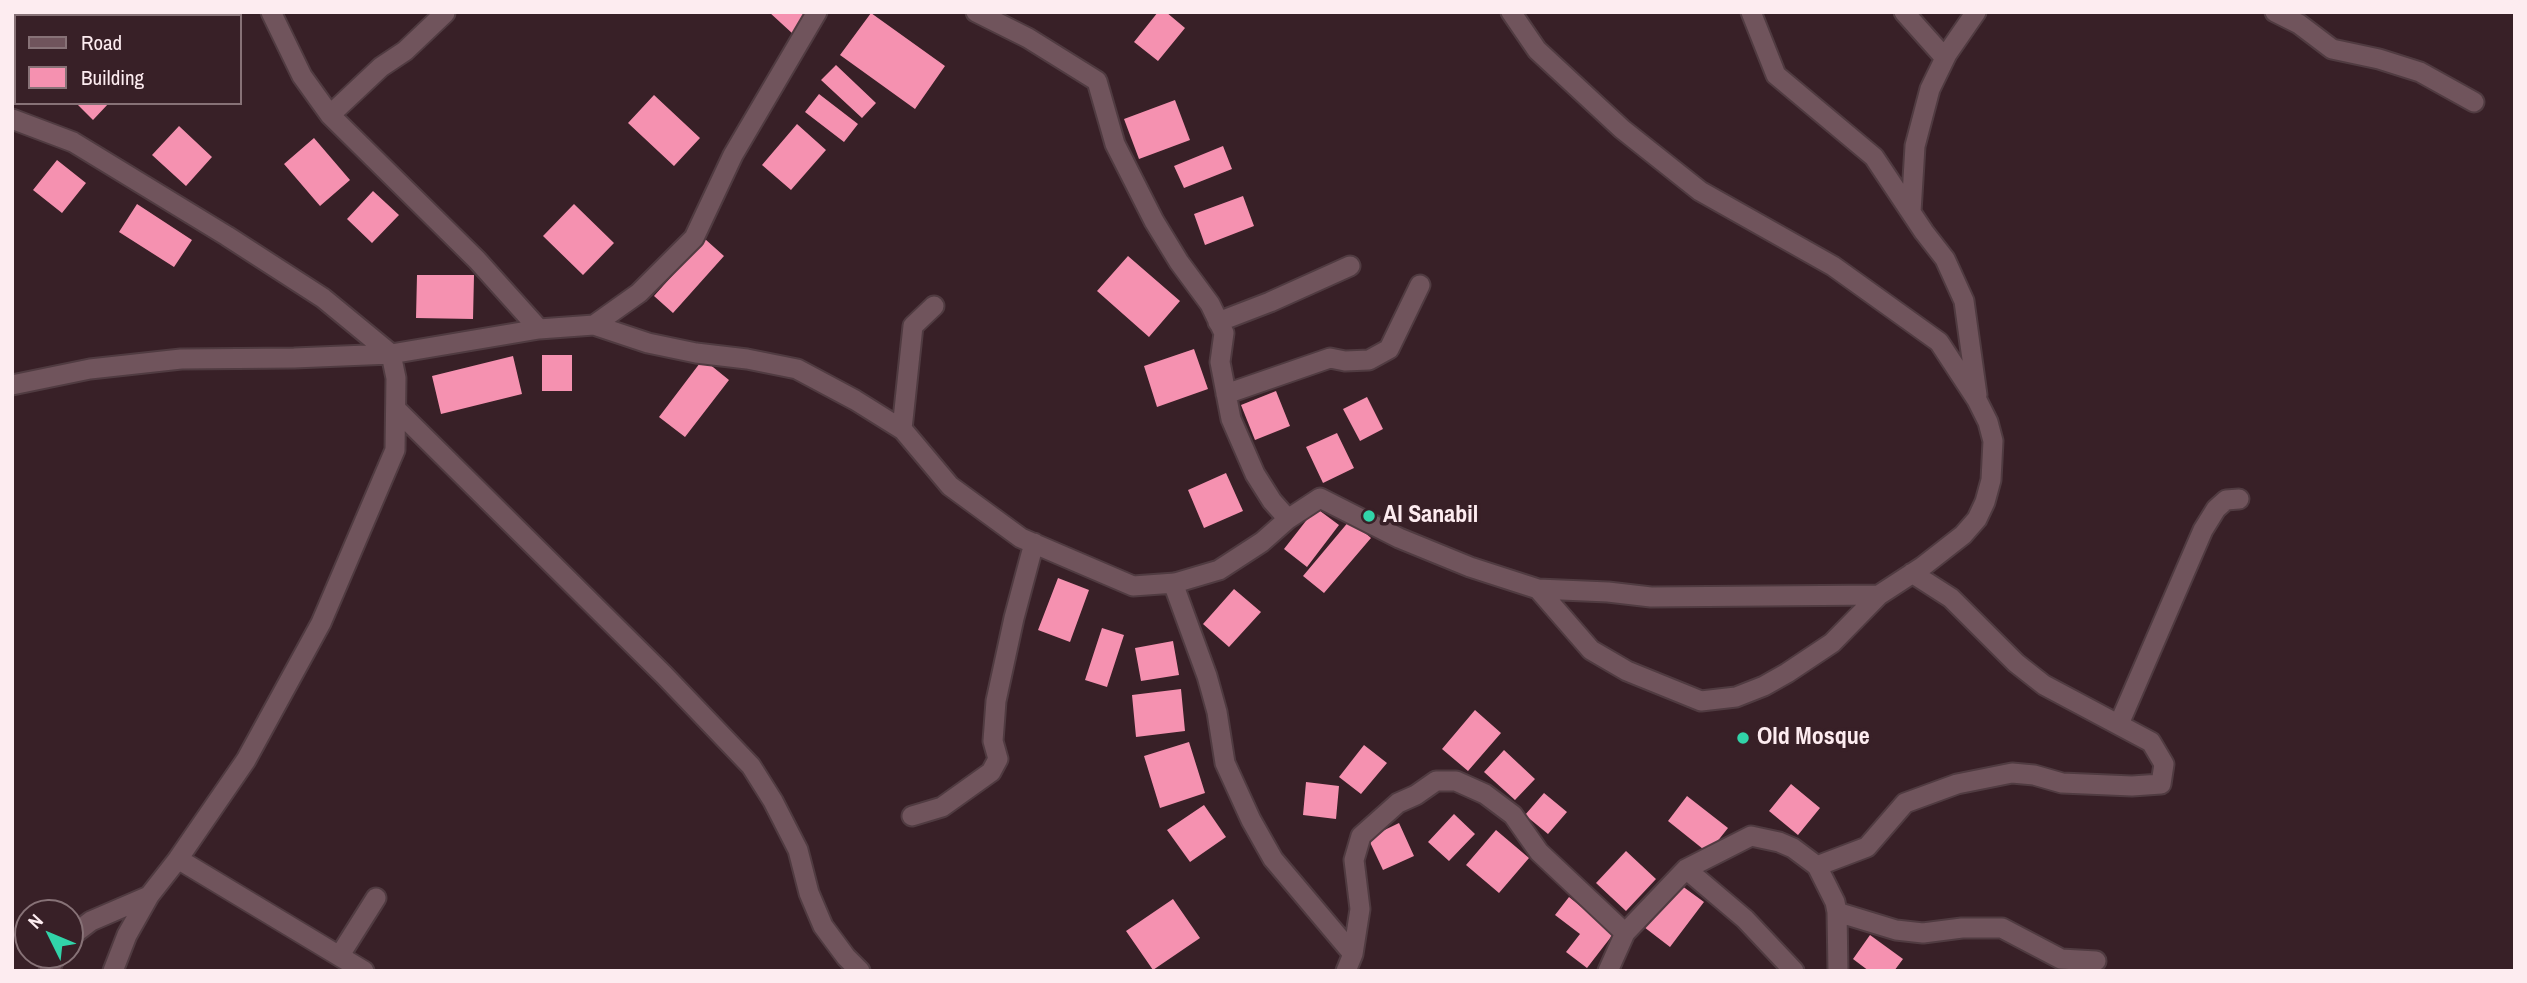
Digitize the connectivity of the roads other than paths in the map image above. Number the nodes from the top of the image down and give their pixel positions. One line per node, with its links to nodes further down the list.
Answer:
1 (271, 12): 12 (street)
2 (817, 12): 19 (street)
3 (975, 12): 18 (street)
4 (1511, 12): 24 (street)
5 (1751, 12): 14 (street)
6 (1904, 12): 10 (street)
7 (1976, 12): 10 (street)
8 (2276, 12): 11 (street)
9 (445, 13): 12 (street)
10 (1945, 58): 14 (street)
11 (2474, 102)
12 (330, 115): 20 (street)
13 (12, 119): 21 (street)
14 (1911, 212): 24 (street)
15 (1350, 266): 18 (street)
16 (1420, 285): 23 (street)
17 (934, 306): 26 (street)
18 (1218, 321): 23 (street)
19 (594, 326): 20 (street); 26 (street)
20 (539, 329): 21 (street)
21 (391, 354): 22 (street); 25 (street)
22 (12, 385)
23 (1226, 394): 28 (street)
24 (1977, 400): 30 (street)
25 (397, 409): 36 (street); 49 (street)
26 (902, 429): 29 (street)
27 (2239, 499): 34 (street)
28 (1289, 519): 31 (street); 32 (street)
29 (1034, 543): 31 (street); 35 (street)
30 (1912, 573): 33 (street); 34 (street)
31 (1173, 583): 46 (street)
32 (1538, 589): 33 (street); 33 (street)
33 (1879, 595)
34 (2119, 724): 37 (street)
35 (912, 816)
36 (178, 859): 39 (street); 44 (street)
37 (1817, 866): 38 (street); 41 (street)
38 (1686, 869): 43 (street); 51 (street)
39 (149, 896): 42 (street); 47 (street)
40 (376, 898): 44 (street)
41 (1837, 912): 45 (street); 52 (street)
42 (84, 926)
43 (1625, 933): 46 (street); 50 (street)
44 (340, 955): 48 (street)
45 (2096, 961)
46 (1350, 962)
47 (113, 971)
48 (364, 971)
49 (860, 971)
50 (1608, 971)
51 (1794, 971)
52 (1838, 971)

